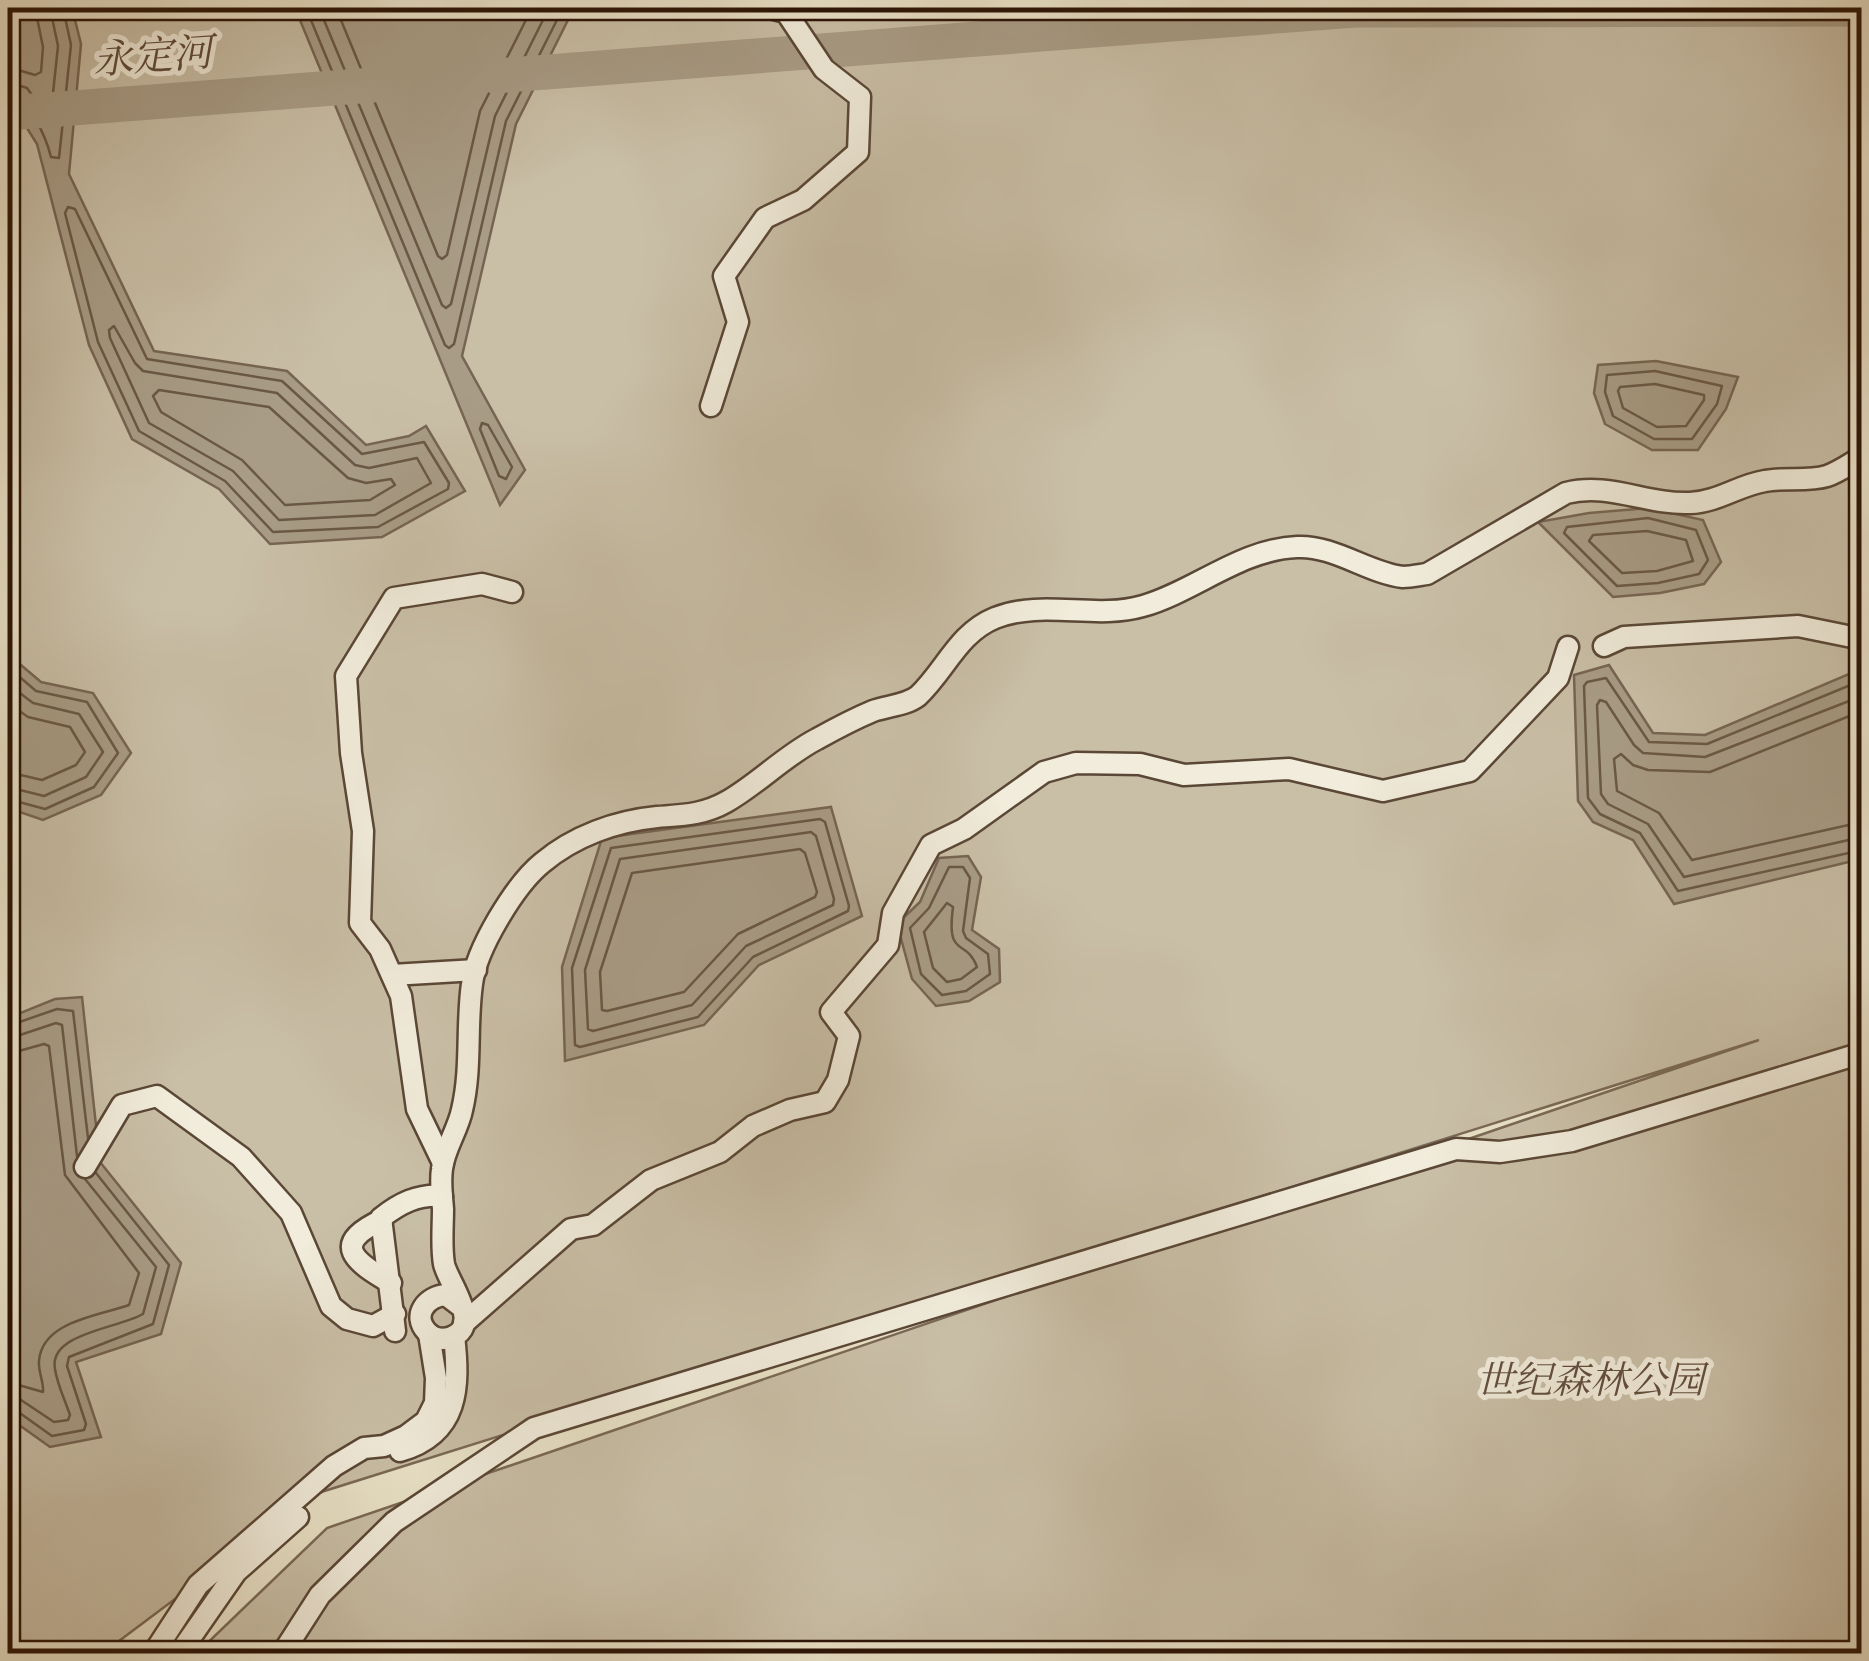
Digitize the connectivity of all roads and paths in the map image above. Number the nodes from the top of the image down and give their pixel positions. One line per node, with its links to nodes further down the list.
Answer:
1 (770, 8): 2 (lane)
2 (711, 406)
3 (1862, 456): 8 (lane)
4 (512, 592): 9 (lane)
5 (1862, 640): 6 (lane)
6 (1604, 646)
7 (1568, 648): 16 (lane)
8 (476, 970): 9 (lane); 11 (lane)
9 (392, 976): 11 (lane)
10 (1862, 1053): 20 (lane)
11 (443, 1163): 13 (lane)
12 (86, 1167): 15 (lane)
13 (442, 1196): 14 (lane); 16 (lane)
14 (382, 1220): 15 (lane); 15 (lane)
15 (391, 1283)
16 (460, 1322): 17 (lane); 17 (lane); 19 (lane)
17 (429, 1334): 18 (lane)
18 (154, 1654)
19 (179, 1654)
20 (282, 1654)

